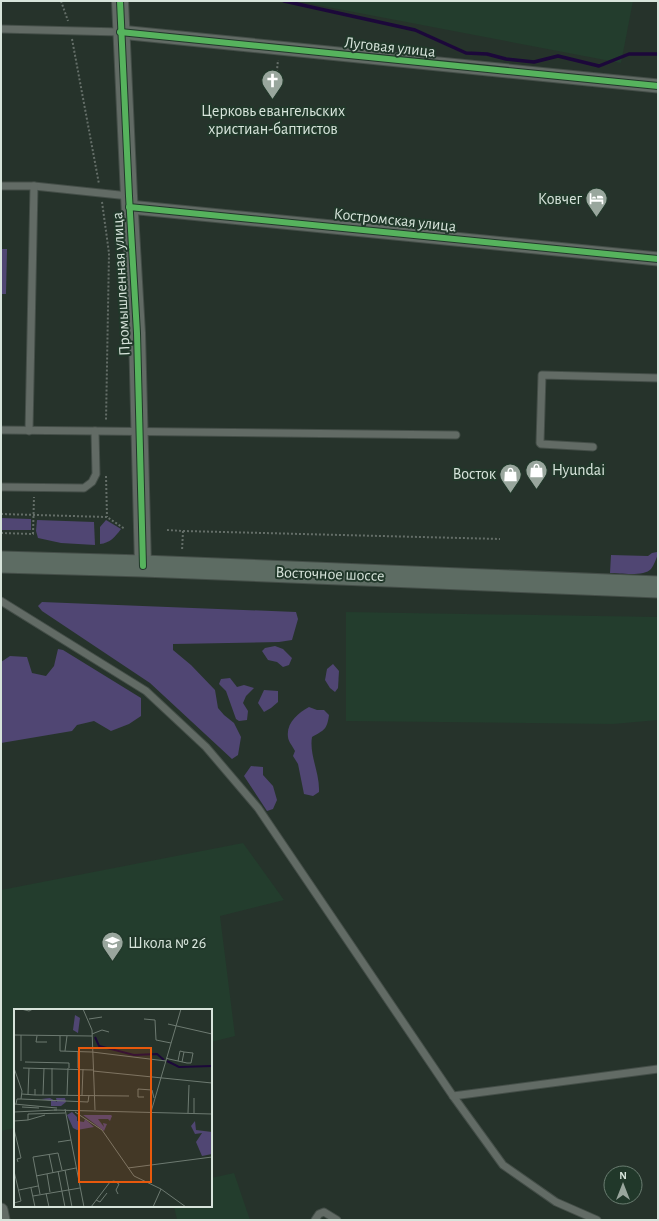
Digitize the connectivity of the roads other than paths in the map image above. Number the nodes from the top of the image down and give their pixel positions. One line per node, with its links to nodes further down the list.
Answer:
1 (120, 1): 3 (street, Промышленная улица)
2 (1, 29): 3 (lane)
3 (120, 32): 4 (street, Луговая улица); 7 (street, Промышленная улица)
4 (658, 86)
5 (1, 186): 6 (lane)
6 (34, 186): 7 (lane); 11 (lane)
7 (129, 201): 8 (street, Костромская улица); 13 (street, Промышленная улица)
8 (658, 260)
9 (658, 378): 15 (lane)
10 (1, 430): 11 (lane)
11 (29, 431): 12 (lane)
12 (95, 432): 13 (lane); 16 (lane)
13 (139, 432): 14 (lane); 18 (street, Промышленная улица)
14 (456, 435)
15 (593, 446)
16 (1, 487)
17 (1, 562): 18 (main road, Восточное шоссе)
18 (143, 566): 19 (main road, Восточное шоссе)
19 (657, 584)
20 (1, 601): 22 (lane)
21 (658, 1069): 22 (lane)
22 (453, 1096): 27 (lane)
23 (1, 1210): 24 (street)
24 (3, 1220)
25 (315, 1220): 26 (lane)
26 (337, 1220)
27 (597, 1220)

